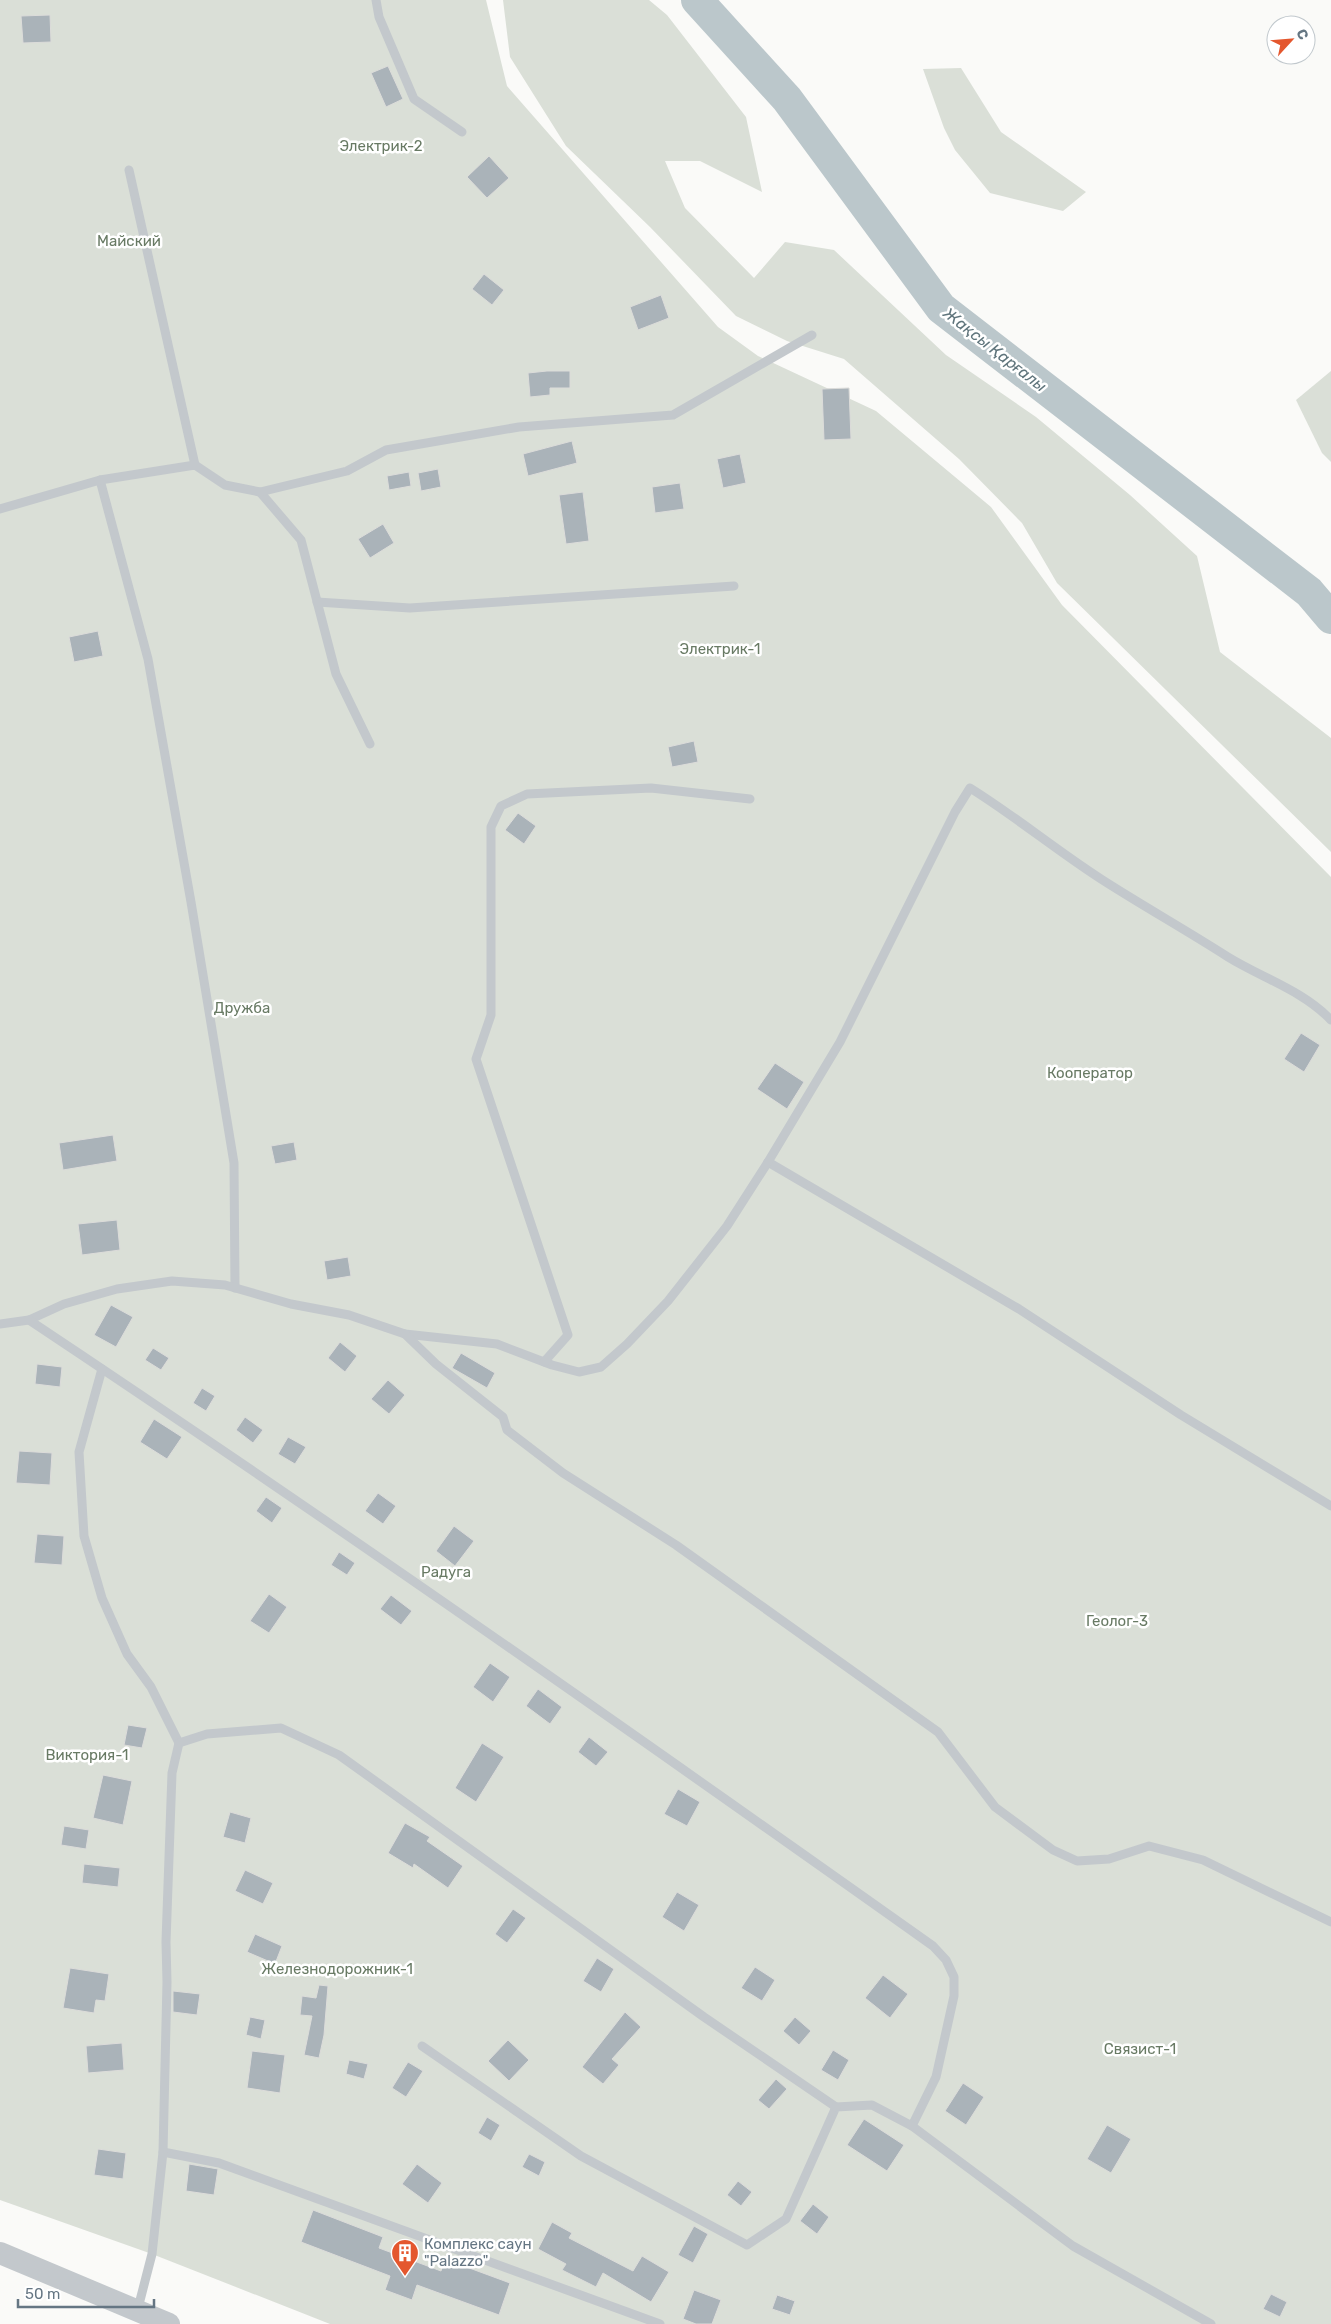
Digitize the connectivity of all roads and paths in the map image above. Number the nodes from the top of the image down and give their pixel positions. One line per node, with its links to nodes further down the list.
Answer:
1 (376, 0): 2 (lane)
2 (462, 132)
3 (129, 170): 5 (lane)
4 (812, 335): 7 (lane)
5 (195, 465): 6 (lane); 7 (lane)
6 (100, 480): 8 (lane); 15 (lane)
7 (260, 492): 10 (lane)
8 (0, 508)
9 (734, 586): 10 (lane)
10 (317, 602): 11 (lane)
11 (370, 744)
12 (750, 799): 19 (lane)
13 (1331, 1020): 14 (lane)
14 (768, 1162): 19 (lane); 21 (lane)
15 (235, 1288): 16 (lane); 18 (lane)
16 (29, 1320): 17 (lane); 20 (lane)
17 (0, 1324)
18 (405, 1334): 19 (lane); 23 (lane)
19 (544, 1362)
20 (102, 1369): 22 (lane); 26 (lane)
21 (1331, 1506)
22 (179, 1743): 25 (lane); 27 (lane)
23 (1331, 1922)
24 (422, 2046): 25 (lane)
25 (836, 2107): 26 (lane)
26 (912, 2126): 32 (lane)
27 (163, 2152): 29 (lane); 31 (lane)
28 (0, 2253): 29 (street)
29 (137, 2312): 30 (street)
30 (169, 2324)
31 (660, 2324)
32 (1211, 2324)

